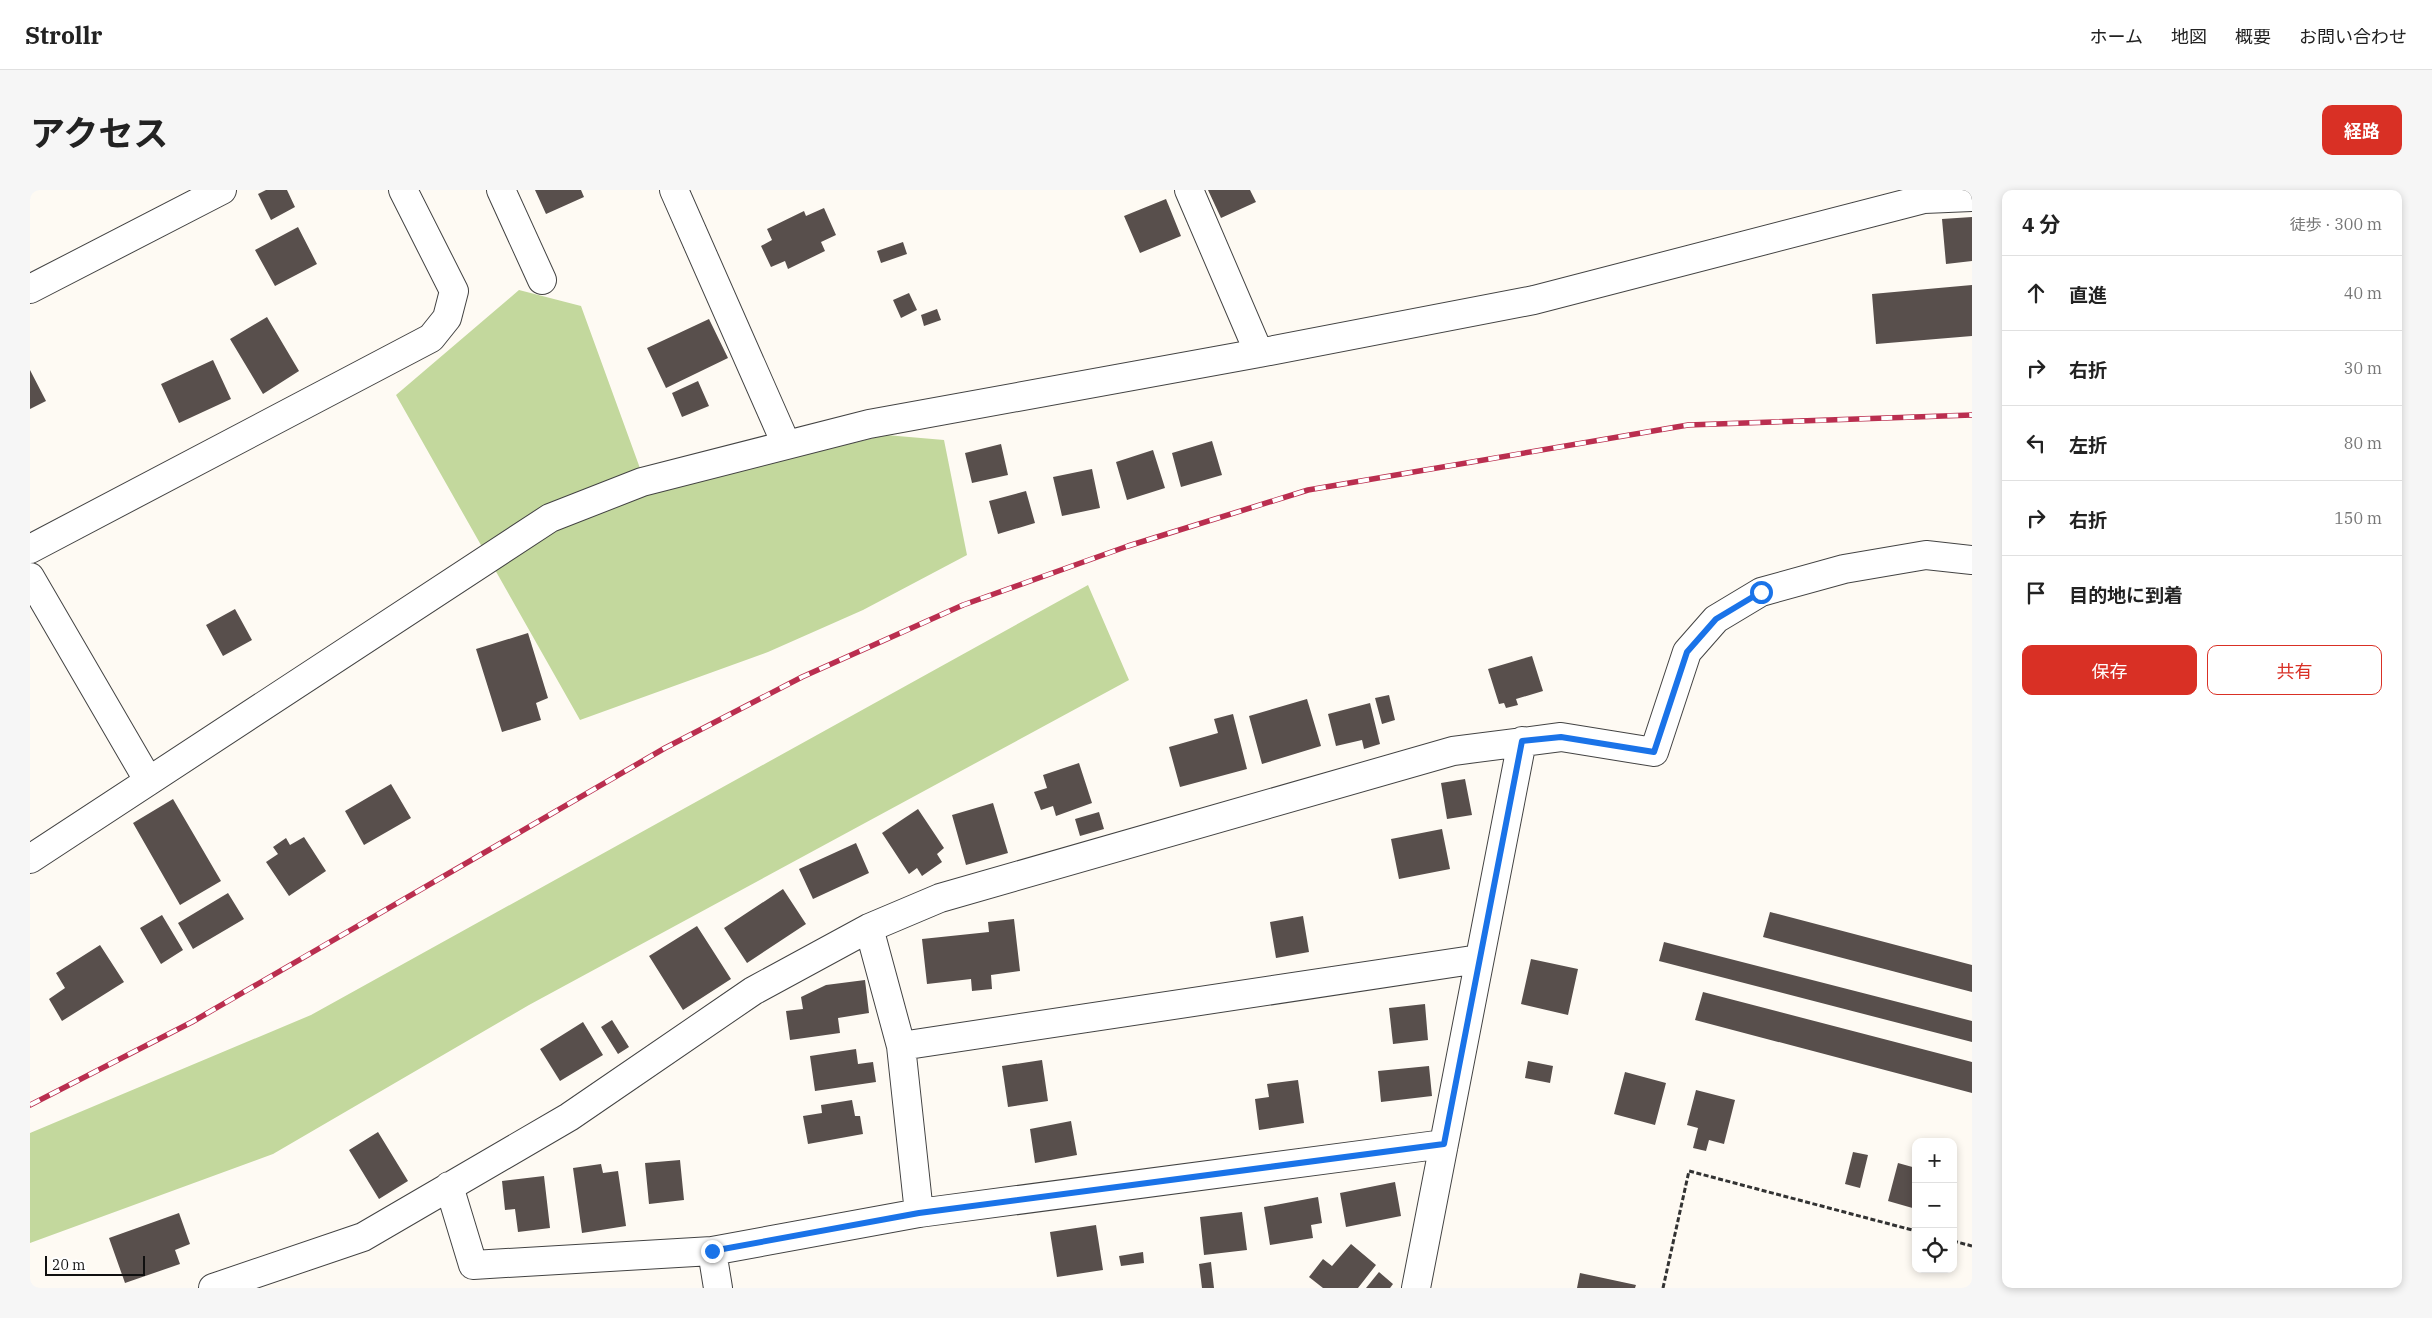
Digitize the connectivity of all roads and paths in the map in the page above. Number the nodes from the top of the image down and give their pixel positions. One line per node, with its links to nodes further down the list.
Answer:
1 (222, 190): 8 (street)
2 (402, 190): 11 (street)
3 (501, 190): 7 (street)
4 (674, 190): 10 (street)
5 (1189, 190): 9 (street)
6 (1972, 197): 9 (street)
7 (542, 280)
8 (30, 289)
9 (1259, 353): 10 (street)
10 (786, 444): 15 (street)
11 (30, 549)
12 (1972, 560): 14 (street)
13 (30, 577): 15 (street)
14 (1522, 741): 17 (street); 18 (street)
15 (148, 780): 16 (street)
16 (30, 859)
17 (869, 928): 19 (street); 21 (street)
18 (1479, 959): 19 (street); 20 (street)
19 (901, 1046): 22 (street)
20 (1444, 1144): 22 (street); 29 (street)
21 (449, 1186): 26 (street); 27 (street)
22 (919, 1213): 26 (street)
23 (1912, 1230): 30 (path)
24 (1957, 1242): 25 (path)
25 (1972, 1246)
26 (712, 1251): 28 (street)
27 (213, 1288)
28 (718, 1288)
29 (1416, 1288)
30 (1663, 1288)

